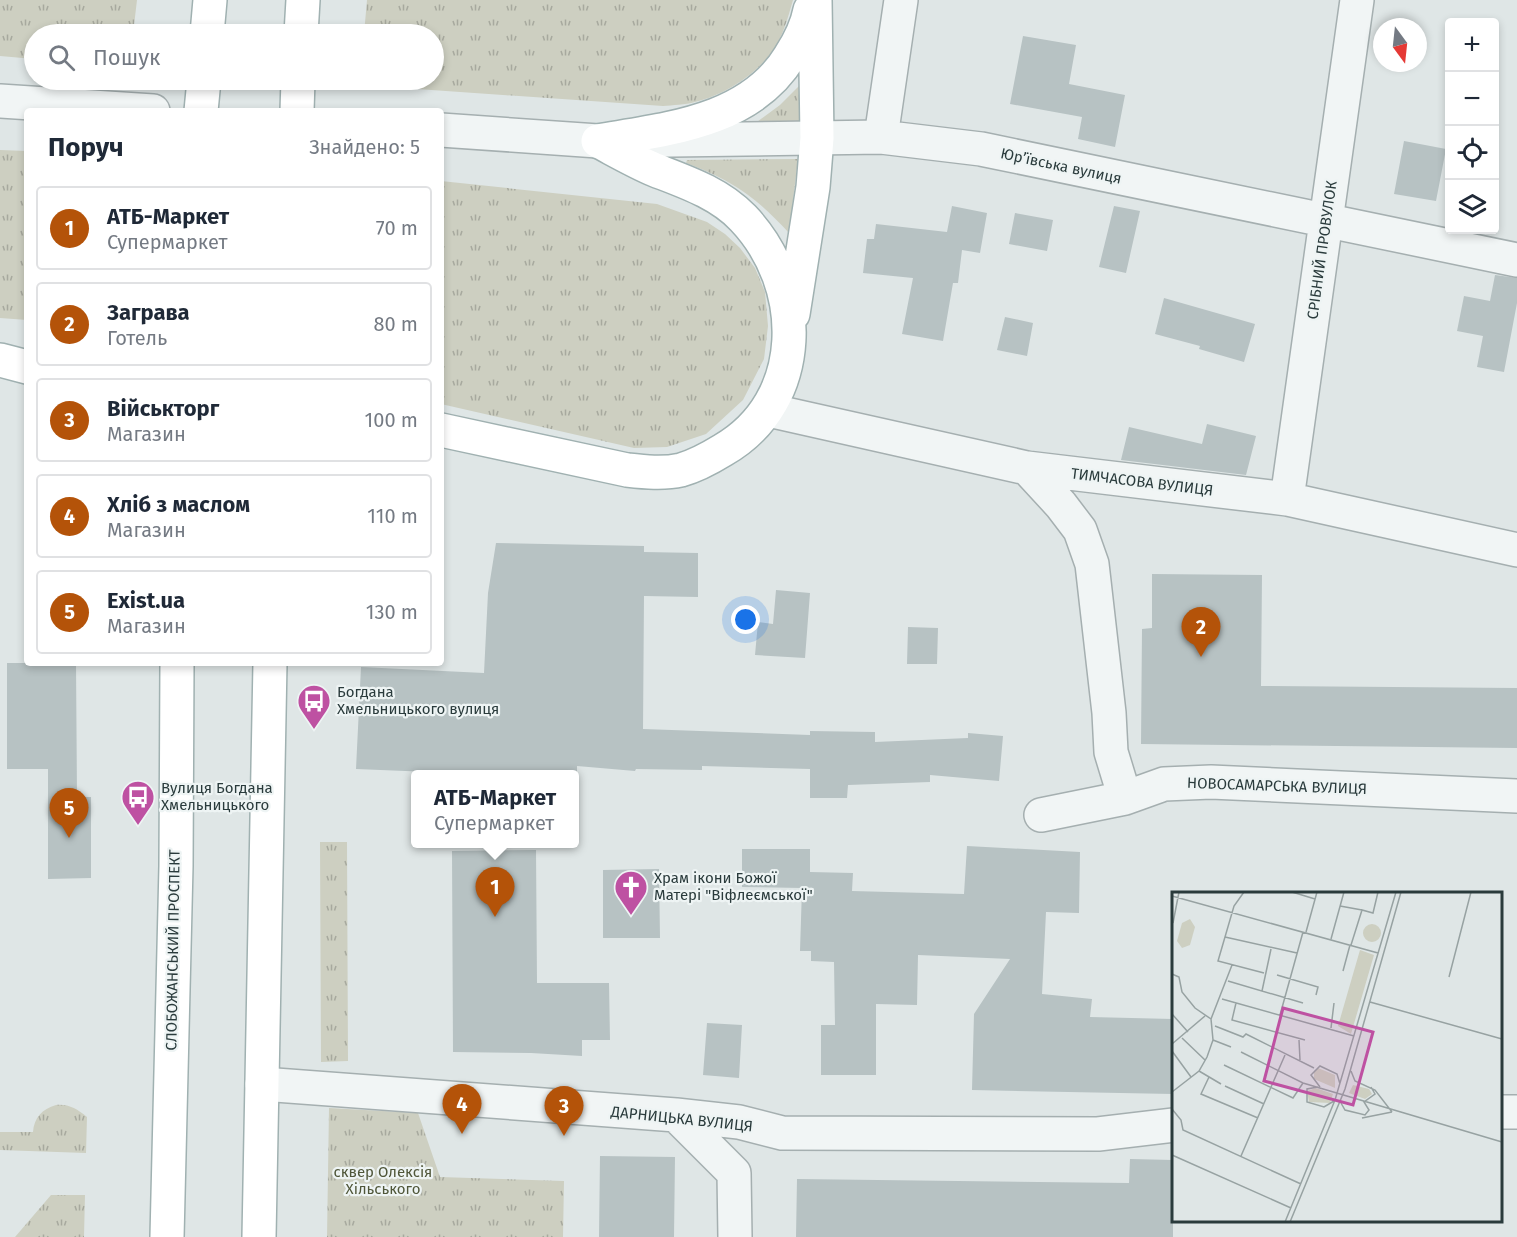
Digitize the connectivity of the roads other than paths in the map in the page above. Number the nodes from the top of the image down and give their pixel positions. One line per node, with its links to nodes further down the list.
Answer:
1 (813, 0): 12 (main road); 13 (main road)
2 (901, 0): 11 (street)
3 (1357, 0): 14 (street, СРІБНИЙ ПРОВУЛОК)
4 (203, 90): 8 (main road)
5 (298, 90): 9 (main road)
6 (0, 101): 7 (street)
7 (107, 108)
8 (201, 108)
9 (297, 108)
10 (444, 130): 13 (street, Юрʼївська вулиця)
11 (881, 137): 12 (street, Юрʼївська вулиця); 14 (street, Юрʼївська вулиця)
12 (817, 138): 13 (street, Юрʼївська вулиця); 16 (main road)
13 (598, 141): 16 (main road)
14 (1326, 221): 15 (street, Юрʼївська вулиця); 20 (street, СРІБНИЙ ПРОВУЛОК)
15 (1517, 260)
16 (790, 329): 17 (main road)
17 (768, 410): 18 (main road); 19 (street, ТИМЧАСОВА ВУЛИЦЯ)
18 (444, 431)
19 (1027, 468): 20 (street, ТИМЧАСОВА ВУЛИЦЯ); 25 (street)
20 (1287, 499): 21 (street, ТИМЧАСОВА ВУЛИЦЯ)
21 (1517, 550)
22 (177, 666): 30 (main road, СЛОБОЖАНСЬКИЙ ПРОСПЕКТ)
23 (270, 666): 27 (main road)
24 (1517, 796): 25 (street, НОВОСАМАРСЬКА ВУЛИЦЯ)
25 (1125, 798): 26 (street, НОВОСАМАРСЬКА ВУЛИЦЯ)
26 (1041, 815)
27 (262, 1084): 28 (street, ДАРНИЦЬКА ВУЛИЦЯ); 31 (main road)
28 (676, 1115): 29 (street, ДАРНИЦЬКА ВУЛИЦЯ); 32 (street)
29 (1172, 1125)
30 (167, 1237)
31 (259, 1237)
32 (735, 1237)

